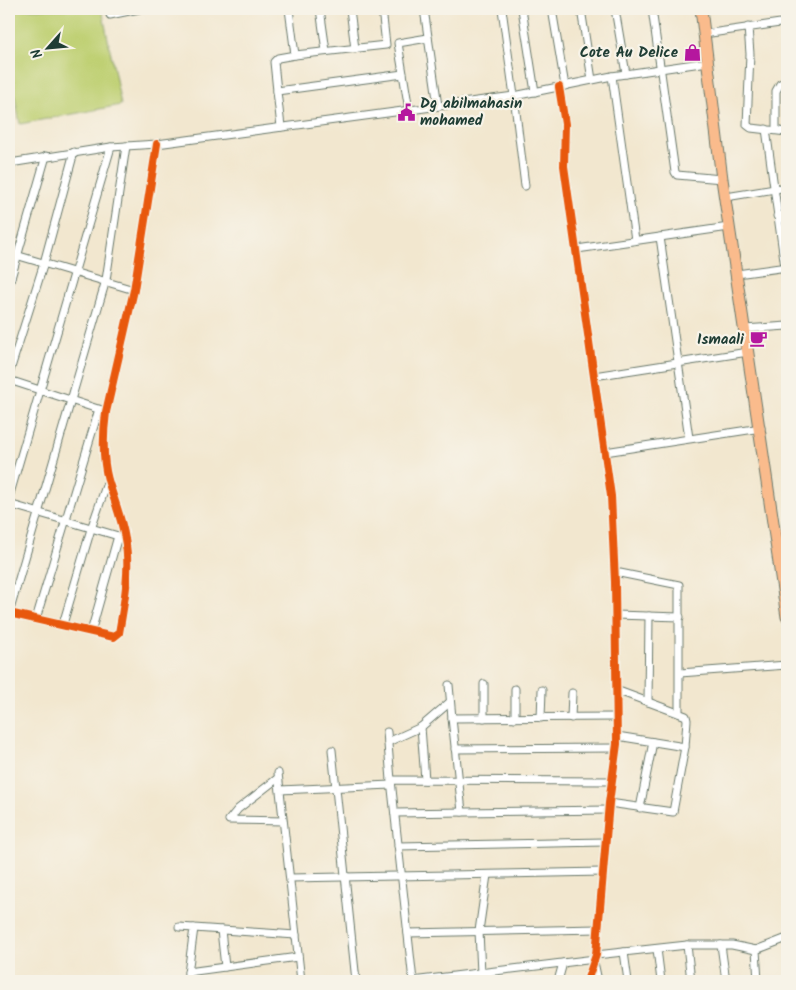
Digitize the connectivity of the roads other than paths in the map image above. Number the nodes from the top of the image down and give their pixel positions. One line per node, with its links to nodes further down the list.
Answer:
1 (108, 9): 2 (street)
2 (139, 9)
3 (289, 9): 23 (street)
4 (320, 9): 22 (street)
5 (350, 9): 21 (street)
6 (382, 9): 20 (street)
7 (424, 9): 18 (street)
8 (502, 9): 34 (street)
9 (522, 9): 33 (street)
10 (552, 9): 31 (street)
11 (581, 9): 29 (street)
12 (615, 9): 27 (street)
13 (652, 9): 25 (street)
14 (701, 9): 17 (highway)
15 (787, 22): 16 (street)
16 (748, 27): 17 (street); 39 (street)
17 (704, 34): 24 (highway)
18 (428, 38): 19 (street); 35 (street)
19 (398, 43): 20 (street); 26 (street)
20 (386, 45): 21 (street)
21 (355, 49): 22 (street)
22 (326, 51): 23 (street)
23 (295, 55): 32 (street)
24 (708, 62): 25 (street); 48 (highway)
25 (659, 70): 27 (street); 48 (street)
26 (403, 74): 32 (street); 36 (street)
27 (626, 74): 28 (street)
28 (612, 76): 29 (street); 57 (street)
29 (592, 80): 31 (street)
30 (787, 81): 40 (street)
31 (562, 86): 33 (street); 58 (street)
32 (277, 91): 38 (street)
33 (535, 92): 34 (street)
34 (514, 96): 35 (street); 49 (street)
35 (438, 106): 36 (street)
36 (410, 110): 38 (street)
37 (9, 118): 47 (street)
38 (281, 127): 42 (street)
39 (766, 129): 40 (street); 51 (street)
40 (776, 130): 41 (street)
41 (787, 132)
42 (158, 144): 43 (street); 67 (street)
43 (126, 146): 44 (street); 65 (street)
44 (111, 147): 45 (street); 63 (street)
45 (74, 152): 46 (street); 61 (street)
46 (46, 156): 47 (street); 60 (street)
47 (9, 165)
48 (722, 179): 52 (highway)
49 (525, 186)
50 (787, 187): 51 (street)
51 (772, 189): 52 (street); 54 (street)
52 (726, 197): 55 (highway)
53 (787, 215): 54 (street)
54 (776, 216): 62 (street)
55 (729, 227): 56 (street); 64 (highway)
56 (660, 237): 57 (street); 72 (street)
57 (635, 240): 58 (street)
58 (577, 249): 74 (street)
59 (9, 253): 60 (street)
60 (18, 256): 61 (street); 66 (street)
61 (44, 263): 63 (street); 73 (street)
62 (786, 267): 64 (street); 68 (street)
63 (76, 272): 65 (street); 76 (street)
64 (737, 274): 70 (highway)
65 (106, 280): 67 (street); 77 (street)
66 (9, 285)
67 (134, 290): 78 (street)
68 (787, 302)
69 (787, 326): 70 (street)
70 (744, 329): 71 (highway)
71 (748, 352): 72 (street); 79 (highway)
72 (679, 363): 74 (street); 80 (street)
73 (9, 374)
74 (594, 376): 81 (street)
75 (9, 380): 76 (street)
76 (40, 388): 77 (street); 83 (street)
77 (70, 399): 78 (street); 85 (street)
78 (102, 410): 82 (street); 86 (street)
79 (760, 428): 80 (street); 94 (highway)
80 (689, 438): 81 (street)
81 (605, 452): 89 (street)
82 (108, 480): 87 (street); 88 (street)
83 (9, 497)
84 (9, 504): 85 (street)
85 (38, 513): 86 (street); 90 (street)
86 (64, 522): 87 (street); 95 (street)
87 (90, 529): 88 (street); 96 (street)
88 (122, 537): 97 (street); 97 (street)
89 (615, 572): 91 (street); 93 (street)
90 (9, 613): 95 (street)
91 (616, 615): 92 (street); 104 (street)
92 (649, 616): 93 (street); 107 (street)
93 (680, 617): 99 (street)
94 (787, 617)
95 (36, 619): 96 (street)
96 (63, 624): 97 (street)
97 (91, 632)
98 (787, 665): 99 (street)
99 (680, 672): 108 (street)
100 (484, 684): 110 (street)
101 (449, 685): 106 (street)
102 (515, 689): 111 (street)
103 (542, 690): 112 (street)
104 (616, 690): 107 (street); 114 (street)
105 (572, 693): 113 (street)
106 (450, 702): 109 (street); 115 (street)
107 (648, 702): 108 (street)
108 (679, 713): 121 (street)
109 (452, 718): 110 (street); 122 (street)
110 (484, 718): 111 (street)
111 (514, 718): 112 (street)
112 (541, 718): 113 (street)
113 (571, 718): 114 (street)
114 (617, 718): 117 (street)
115 (421, 728): 118 (street); 124 (street)
116 (387, 732): 118 (street)
117 (617, 736): 119 (street); 120 (street)
118 (388, 742): 127 (street)
119 (653, 742): 121 (street); 131 (street)
120 (617, 748): 122 (street); 126 (street)
121 (685, 748): 131 (street)
122 (455, 749): 125 (street)
123 (332, 750): 128 (street)
124 (425, 780): 125 (street); 127 (street)
125 (458, 780): 126 (street); 132 (street)
126 (612, 780): 130 (street)
127 (391, 782): 128 (street); 133 (street)
128 (336, 788): 129 (street); 141 (street)
129 (280, 790): 134 (street); 134 (street)
130 (608, 806): 131 (street); 132 (street); 135 (street)
131 (640, 808)
132 (462, 812): 133 (street)
133 (394, 813): 136 (street)
134 (283, 822): 140 (street)
135 (605, 842): 136 (street); 137 (street)
136 (398, 846): 139 (street)
137 (603, 872): 138 (street); 144 (street)
138 (487, 875): 139 (street); 146 (street)
139 (402, 877): 141 (street); 147 (street)
140 (290, 878): 141 (street); 148 (street)
141 (345, 878): 164 (street)
142 (179, 927): 143 (street)
143 (194, 928): 145 (street); 159 (street)
144 (598, 929): 146 (street); 156 (street)
145 (221, 930): 148 (street); 158 (street)
146 (479, 931): 147 (street); 160 (street)
147 (408, 932): 165 (street)
148 (296, 935): 155 (street)
149 (787, 938): 153 (street)
150 (721, 944): 151 (street); 153 (street); 172 (street)
151 (687, 945): 152 (street); 171 (street)
152 (657, 949): 154 (street); 170 (street)
153 (756, 950): 173 (street)
154 (624, 952): 156 (street); 169 (street)
155 (298, 957): 158 (street); 163 (street)
156 (595, 958): 157 (street); 167 (street); 168 (street)
157 (563, 963): 160 (street); 166 (street)
158 (225, 967): 159 (street)
159 (188, 972): 162 (street)
160 (481, 973): 161 (street)
161 (446, 979): 165 (street)
162 (187, 981)
163 (301, 981)
164 (356, 981)
165 (413, 981)
166 (558, 981)
167 (587, 981)
168 (598, 981)
169 (628, 981)
170 (661, 981)
171 (691, 981)
172 (726, 981)
173 (758, 981)

